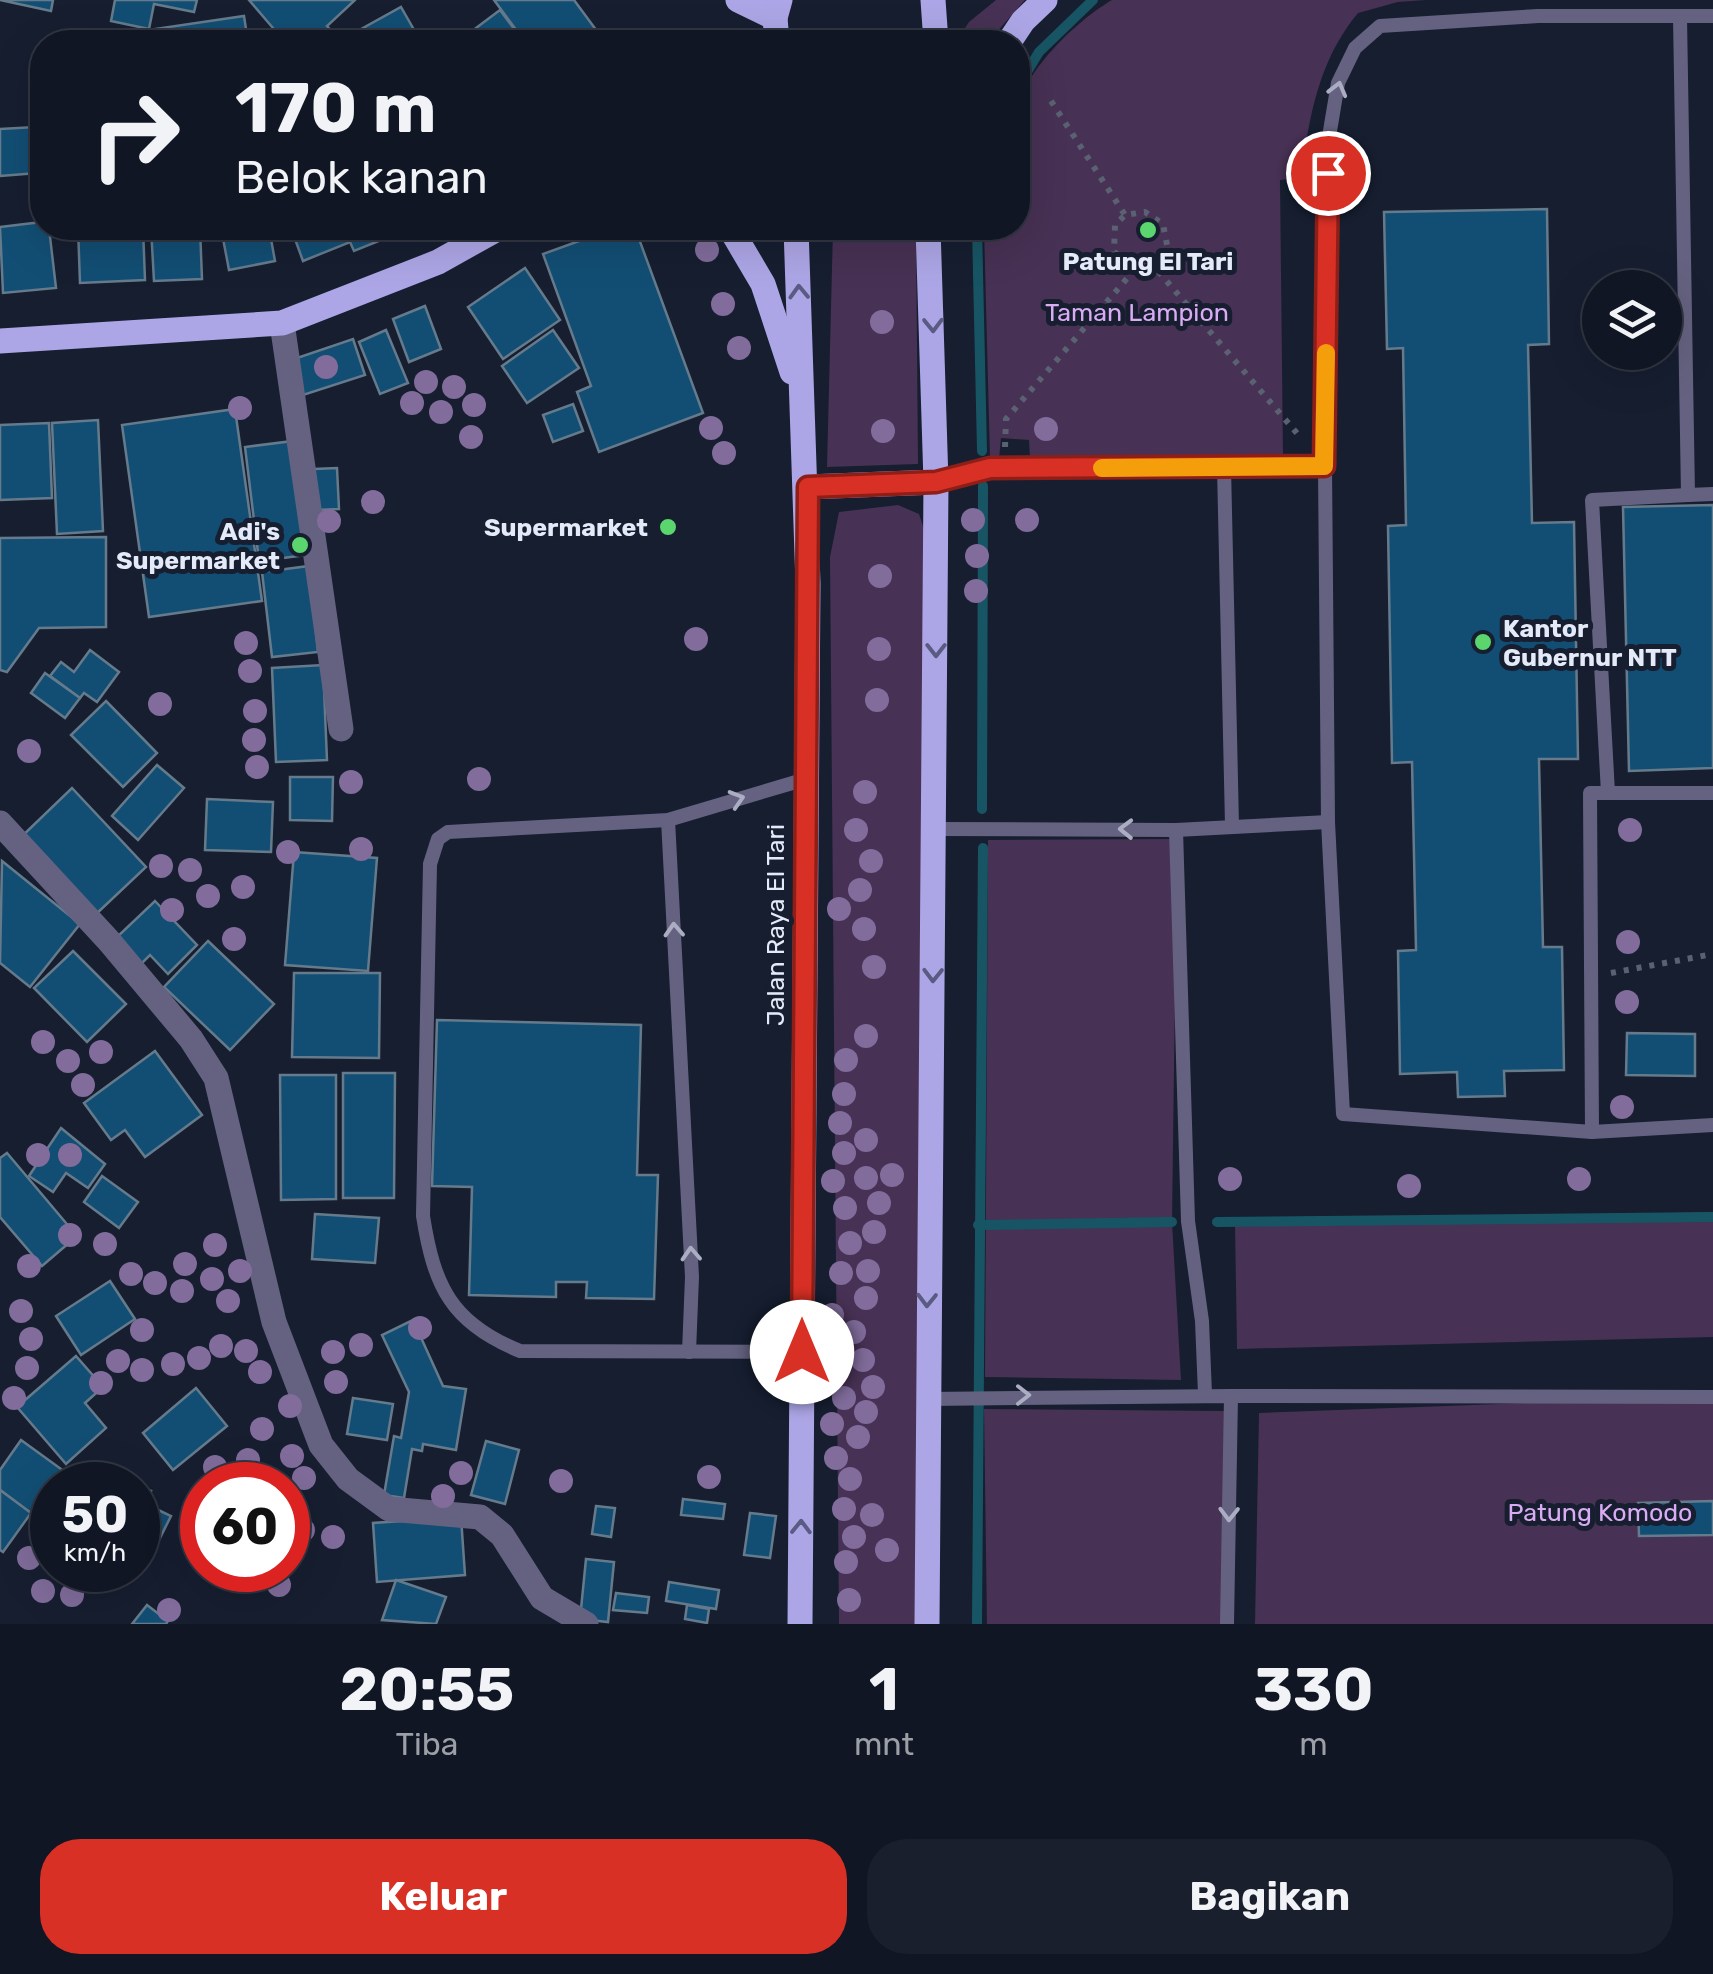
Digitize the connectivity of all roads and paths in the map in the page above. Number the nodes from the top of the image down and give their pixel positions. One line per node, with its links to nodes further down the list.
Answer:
1 (738, 0): 6 (main road)
2 (1045, 0): 8 (main road)
3 (936, 1): 7 (main road)
4 (1713, 16): 5 (lane)
5 (1680, 17): 22 (lane, one-way to 5); 28 (lane)
6 (777, 20)
7 (936, 30)
8 (1016, 30)
9 (1051, 100): 10 (path)
10 (1125, 215): 16 (path); 17 (path)
11 (477, 240): 19 (main road)
12 (737, 240): 21 (main road)
13 (797, 240): 21 (main road, Jalan Raya El Tari, one-way to 13)
14 (929, 240): 18 (main road)
15 (941, 240): 18 (main road)
16 (1152, 264): 17 (path); 22 (path)
17 (1136, 268): 24 (path)
18 (932, 276): 25 (main road, one-way to 25)
19 (282, 323): 20 (main road); 29 (street)
20 (0, 341)
21 (804, 410): 26 (main road, Jalan Raya El Tari)
22 (1324, 466): 23 (lane); 34 (lane)
23 (1224, 467): 24 (lane); 36 (lane)
24 (1003, 468): 25 (lane)
25 (936, 482): 26 (main road); 37 (main road, one-way to 37)
26 (808, 487): 30 (main road, Jalan Raya El Tari)
27 (1713, 494): 28 (lane)
28 (1688, 495): 31 (lane)
29 (341, 730)
30 (806, 779): 33 (lane, one-way to 30); 44 (main road, Jalan Raya El Tari)
31 (1608, 794): 32 (lane); 40 (lane)
32 (1713, 794)
33 (668, 820): 43 (lane, one-way to 33); 43 (lane)
34 (1328, 822): 36 (lane); 42 (lane)
35 (0, 824): 49 (street)
36 (1232, 825): 38 (lane)
37 (935, 829): 38 (lane, one-way to 37); 48 (main road, one-way to 48)
38 (1176, 830): 45 (lane)
39 (1713, 954): 40 (path)
40 (1591, 976): 42 (lane)
41 (1713, 1125): 42 (lane)
42 (1592, 1132)
43 (689, 1352): 44 (lane)
44 (802, 1352): 50 (main road, Jalan Raya El Tari, one-way to 44)
45 (1205, 1394): 46 (lane); 48 (lane, one-way to 45)
46 (1231, 1396): 47 (lane); 52 (lane, one-way to 52)
47 (1713, 1398)
48 (926, 1399): 51 (main road)
49 (586, 1624)
50 (800, 1624)
51 (928, 1624)
52 (1226, 1624)

